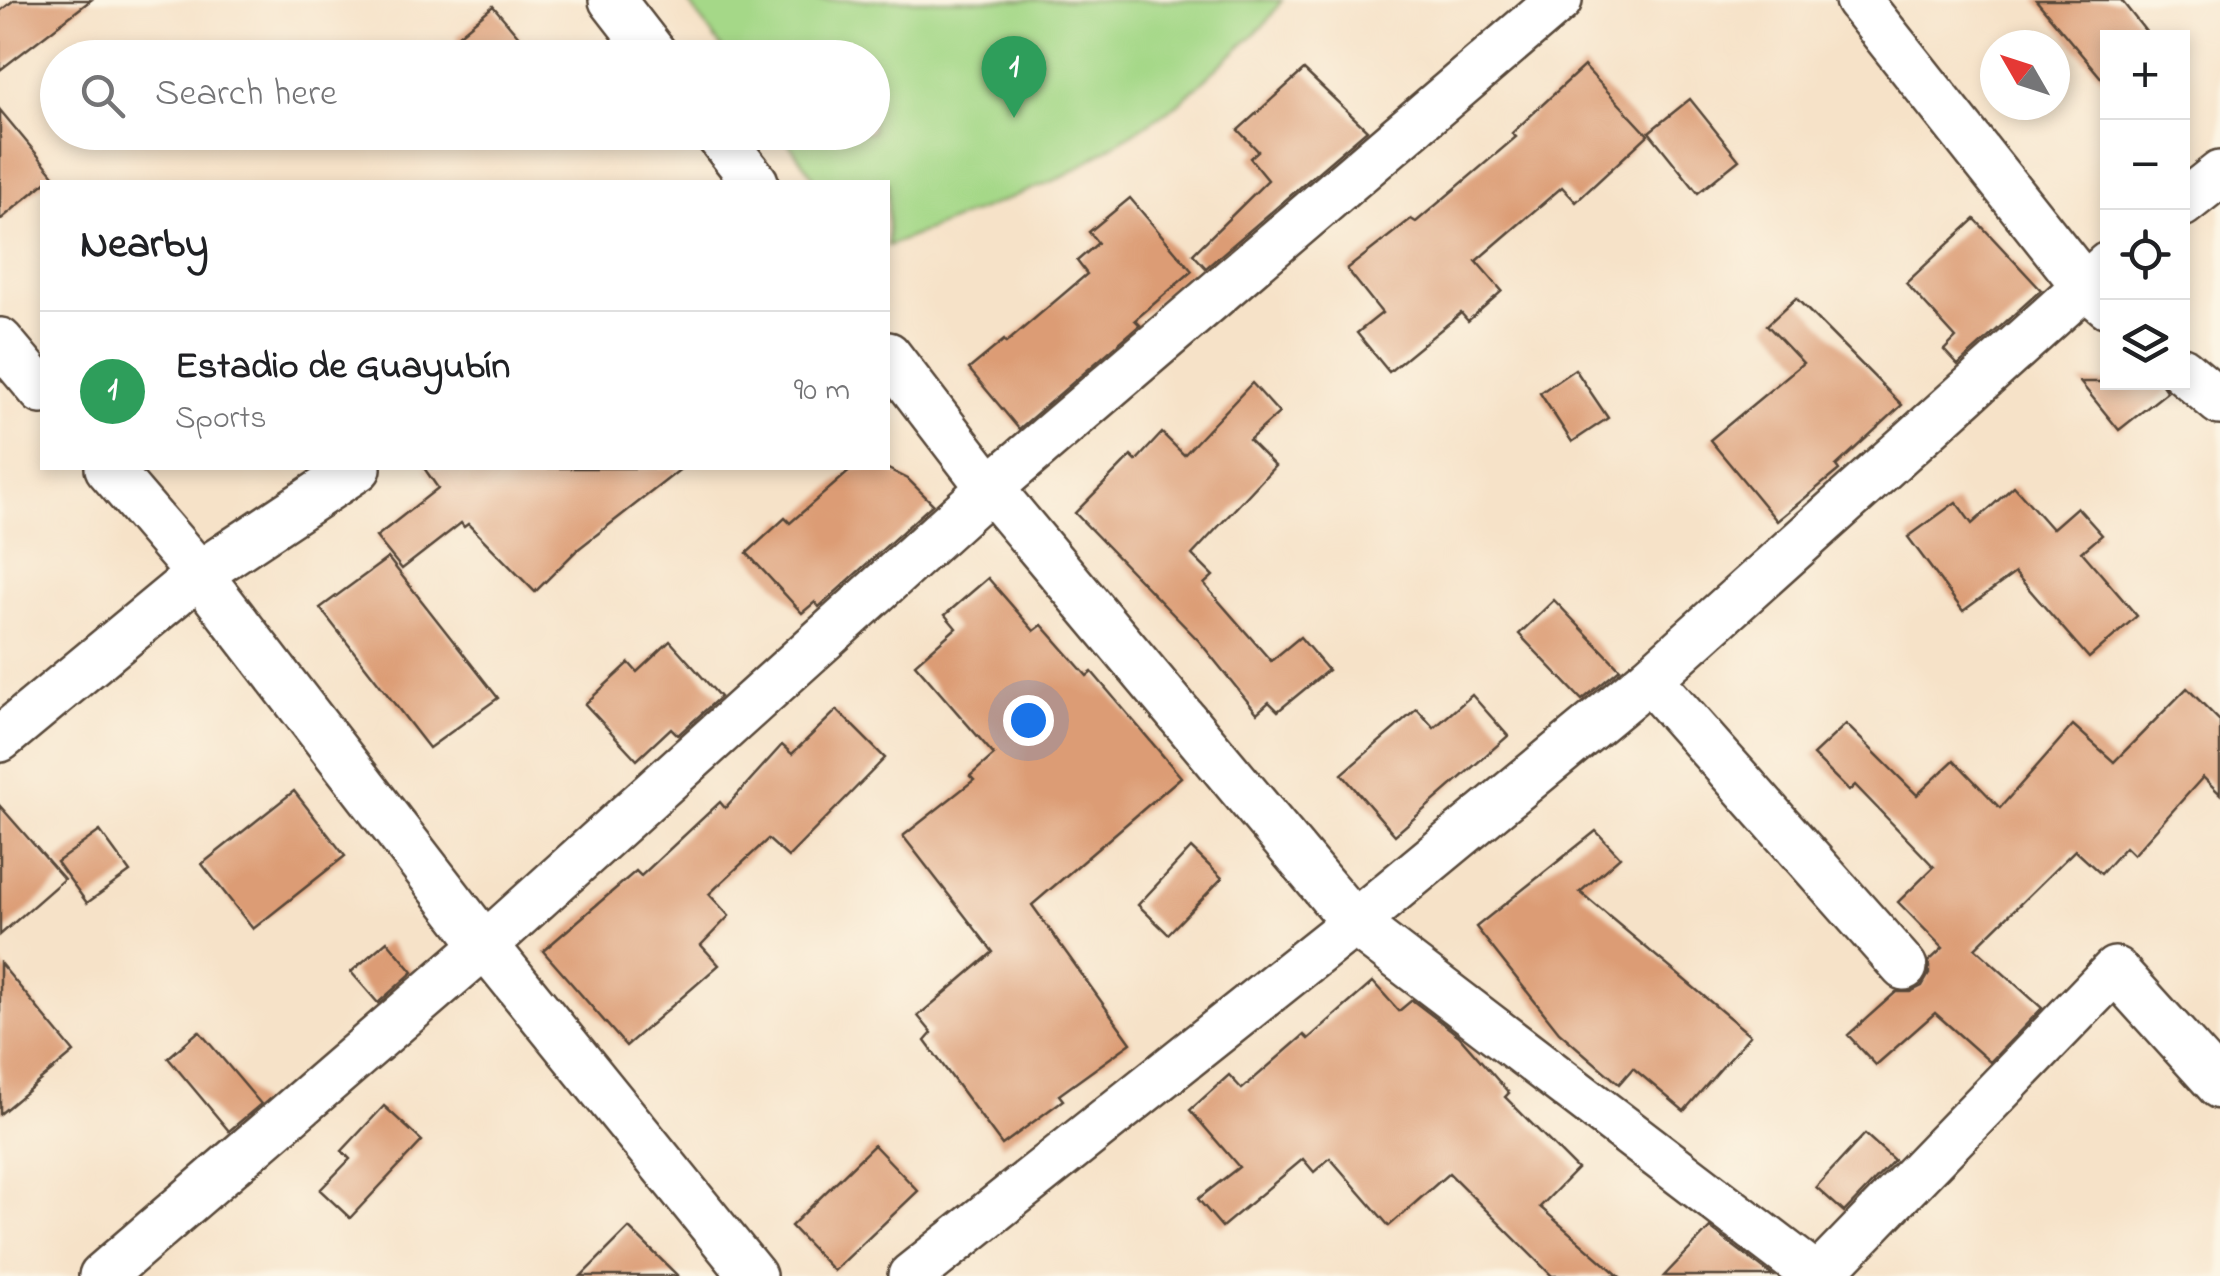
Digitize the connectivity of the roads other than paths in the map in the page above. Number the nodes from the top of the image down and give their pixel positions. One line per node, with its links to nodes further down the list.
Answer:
1 (612, 0): 4 (street)
2 (1559, 0): 17 (street)
3 (1858, 0): 9 (street)
4 (643, 40)
5 (730, 150): 7 (street)
6 (2220, 174): 8 (street)
7 (753, 180)
8 (2190, 198)
9 (2099, 285): 19 (street)
10 (0, 341): 13 (street)
11 (890, 358): 17 (street)
12 (2190, 377): 14 (street)
13 (40, 389)
14 (2220, 402)
15 (110, 470): 18 (street)
16 (355, 470): 18 (street)
17 (990, 488): 21 (street); 22 (street)
18 (199, 574): 20 (street); 22 (street)
19 (1649, 679): 21 (street); 23 (street)
20 (0, 739)
21 (1354, 923): 27 (street); 28 (street)
22 (485, 946): 25 (street); 26 (street)
23 (1904, 967)
24 (2220, 1086): 28 (street)
25 (102, 1276)
26 (753, 1276)
27 (911, 1276)
28 (1818, 1276)

